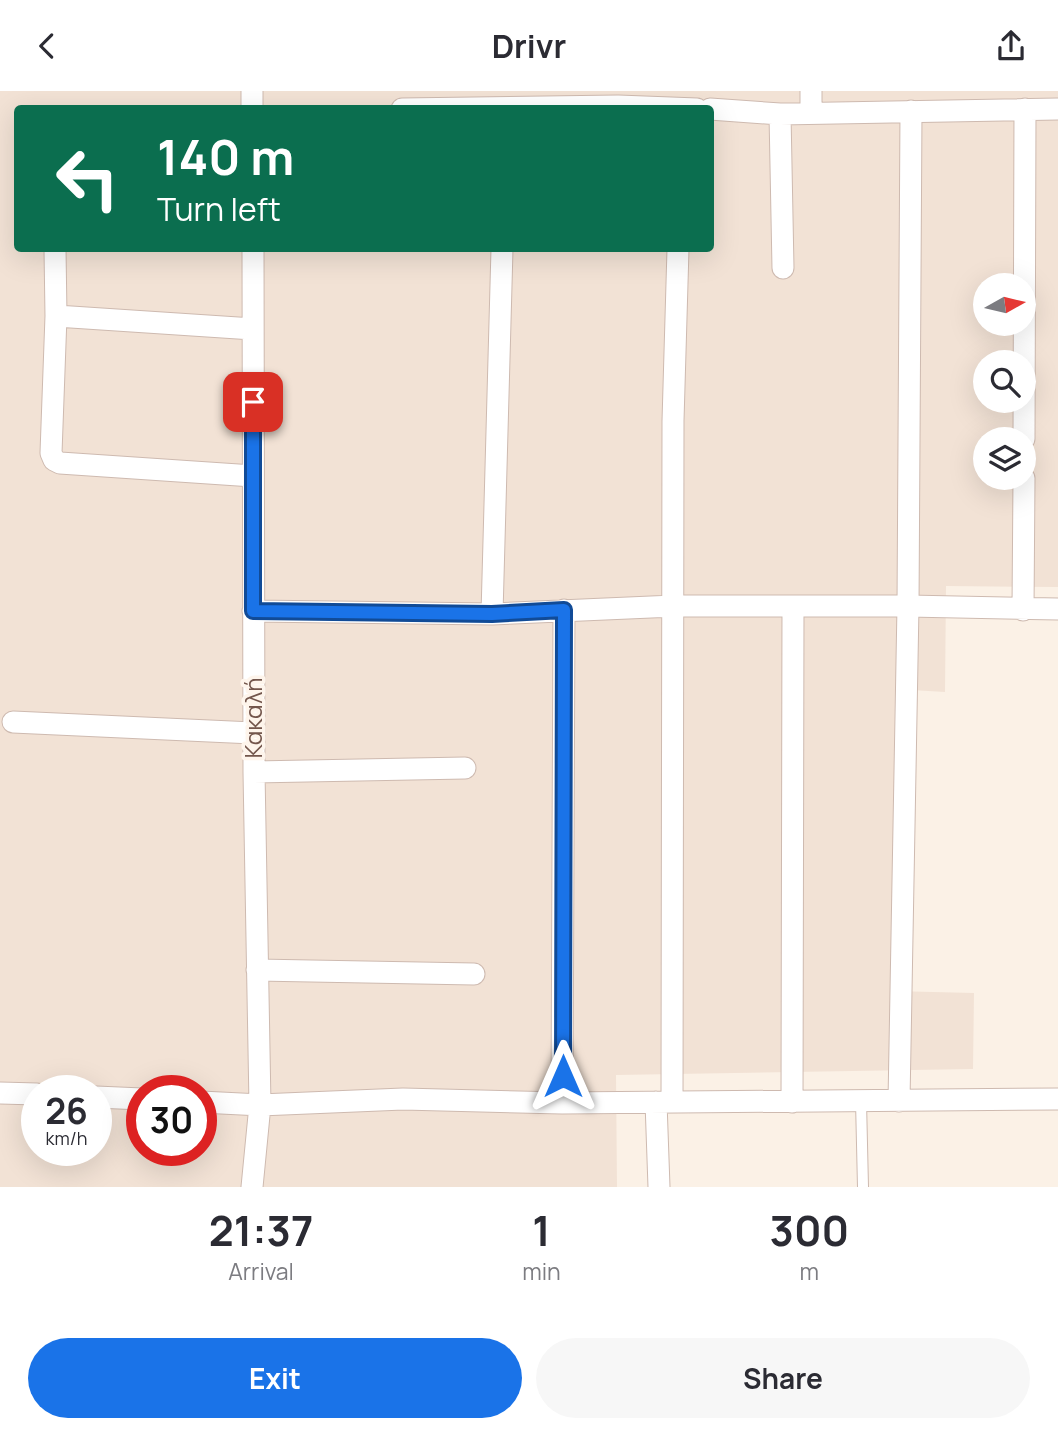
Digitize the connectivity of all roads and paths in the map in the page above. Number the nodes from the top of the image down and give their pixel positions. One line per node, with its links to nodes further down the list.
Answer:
1 (618, 98): 2 (street); 5 (street)
2 (568, 99): 4 (street)
3 (811, 102): 9 (street); 10 (street)
4 (526, 105)
5 (663, 105)
6 (714, 109): 10 (street)
7 (1025, 109): 8 (street); 9 (street); 18 (street)
8 (1058, 109)
9 (911, 111): 23 (street)
10 (780, 114): 15 (street)
11 (55, 252): 16 (street)
12 (253, 252): 17 (street, Κακαλή)
13 (502, 252): 28 (street)
14 (678, 252): 21 (street)
15 (783, 268)
16 (55, 316): 17 (street); 19 (street)
17 (253, 328): 19 (street, Κακαλή)
18 (1024, 427)
19 (253, 476): 27 (street, Κακαλή)
20 (1024, 490): 26 (street)
21 (674, 606): 22 (street); 25 (street); 40 (street)
22 (793, 606): 23 (street); 41 (street)
23 (908, 606): 26 (street); 39 (street)
24 (1058, 609): 26 (street)
25 (564, 610): 28 (street); 43 (street)
26 (1023, 610)
27 (253, 611): 28 (street); 30 (street, Κακαλή)
28 (492, 614)
29 (13, 722): 30 (street)
30 (253, 733): 32 (street, Κακαλή)
31 (465, 768): 32 (street)
32 (254, 772): 33 (street, Κακαλή)
33 (257, 970): 34 (street); 44 (street, Κακαλή)
34 (474, 974)
35 (0, 1093): 36 (street)
36 (21, 1094)
37 (1058, 1099): 39 (street)
38 (861, 1101): 39 (street); 41 (street); 47 (lane)
39 (899, 1101)
40 (664, 1102): 41 (street); 43 (street); 46 (street)
41 (792, 1102)
42 (217, 1103): 44 (street)
43 (562, 1103): 44 (street)
44 (260, 1105): 45 (street, Κακαλή)
45 (252, 1187)
46 (659, 1187)
47 (863, 1187)

